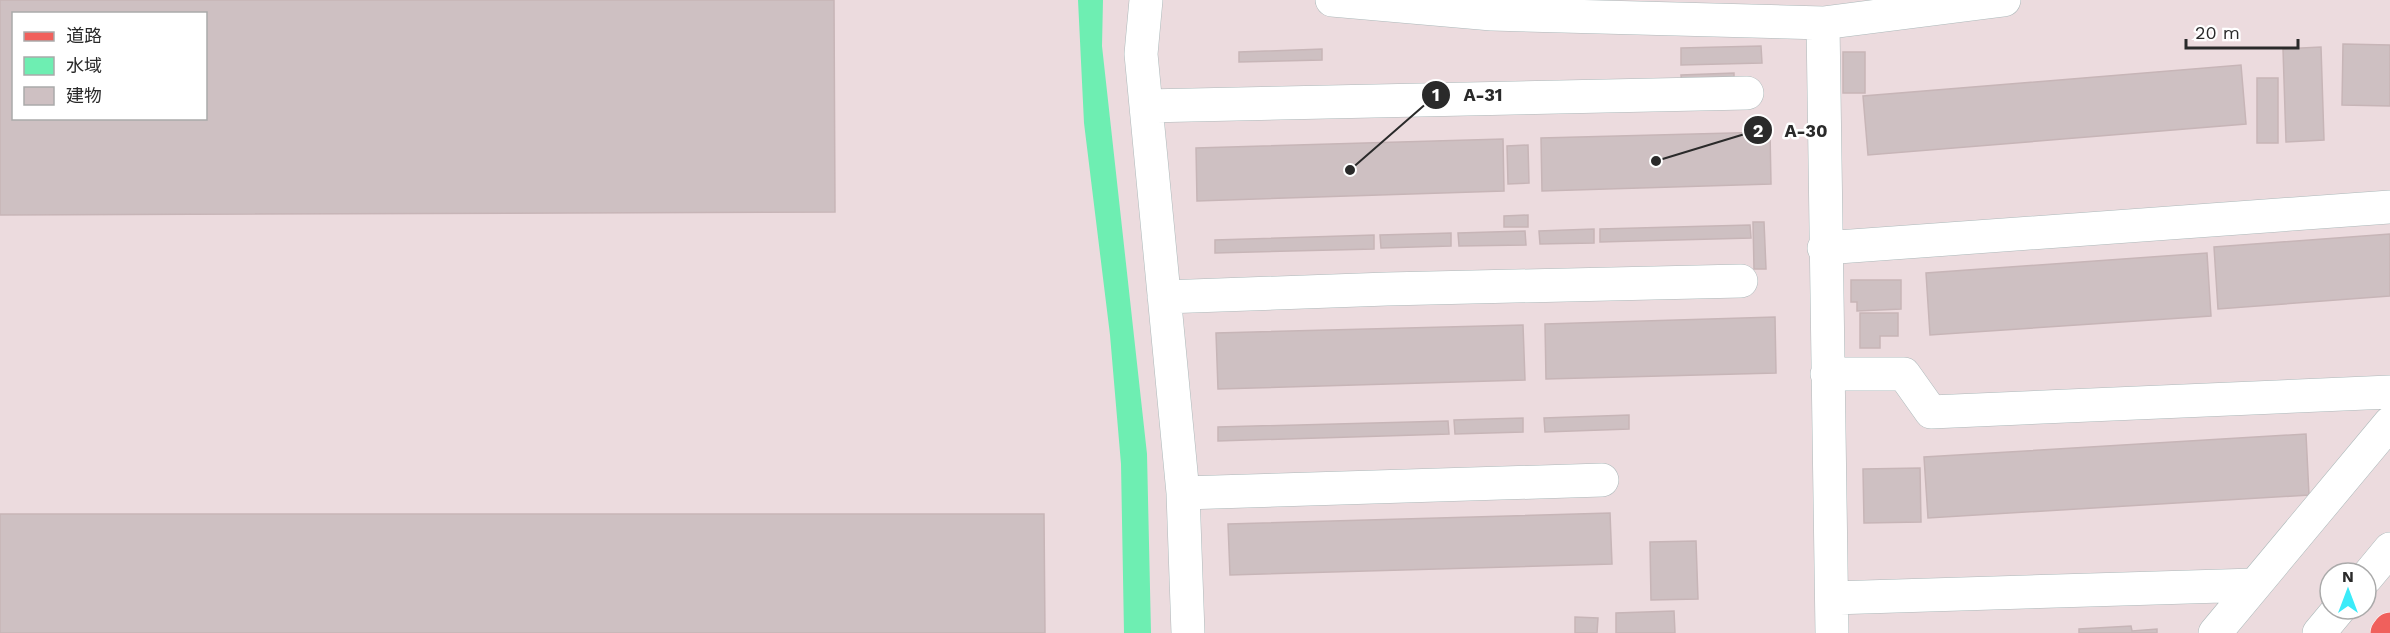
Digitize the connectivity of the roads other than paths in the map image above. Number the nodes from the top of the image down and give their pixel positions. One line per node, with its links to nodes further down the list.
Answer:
1 (1146, 0): 6 (street)
2 (1332, 0): 4 (street)
3 (2004, 0): 4 (street)
4 (1823, 22): 8 (street)
5 (1747, 93): 6 (street)
6 (1146, 106): 10 (street)
7 (2390, 207): 8 (street)
8 (1824, 248): 11 (street)
9 (1742, 281): 10 (street)
10 (1164, 297): 15 (street)
11 (1827, 374): 12 (street); 19 (street)
12 (2390, 392)
13 (2390, 423): 18 (street)
14 (1602, 480): 15 (street)
15 (1183, 493): 22 (street)
16 (2390, 549): 17 (street)
17 (2378, 564)
18 (2255, 585): 19 (street); 24 (street)
19 (1832, 598): 23 (street)
20 (2329, 621): 25 (street)
21 (2390, 629): 26 (main road)
22 (1188, 633)
23 (1832, 633)
24 (2215, 633)
25 (2319, 633)
26 (2387, 633)

